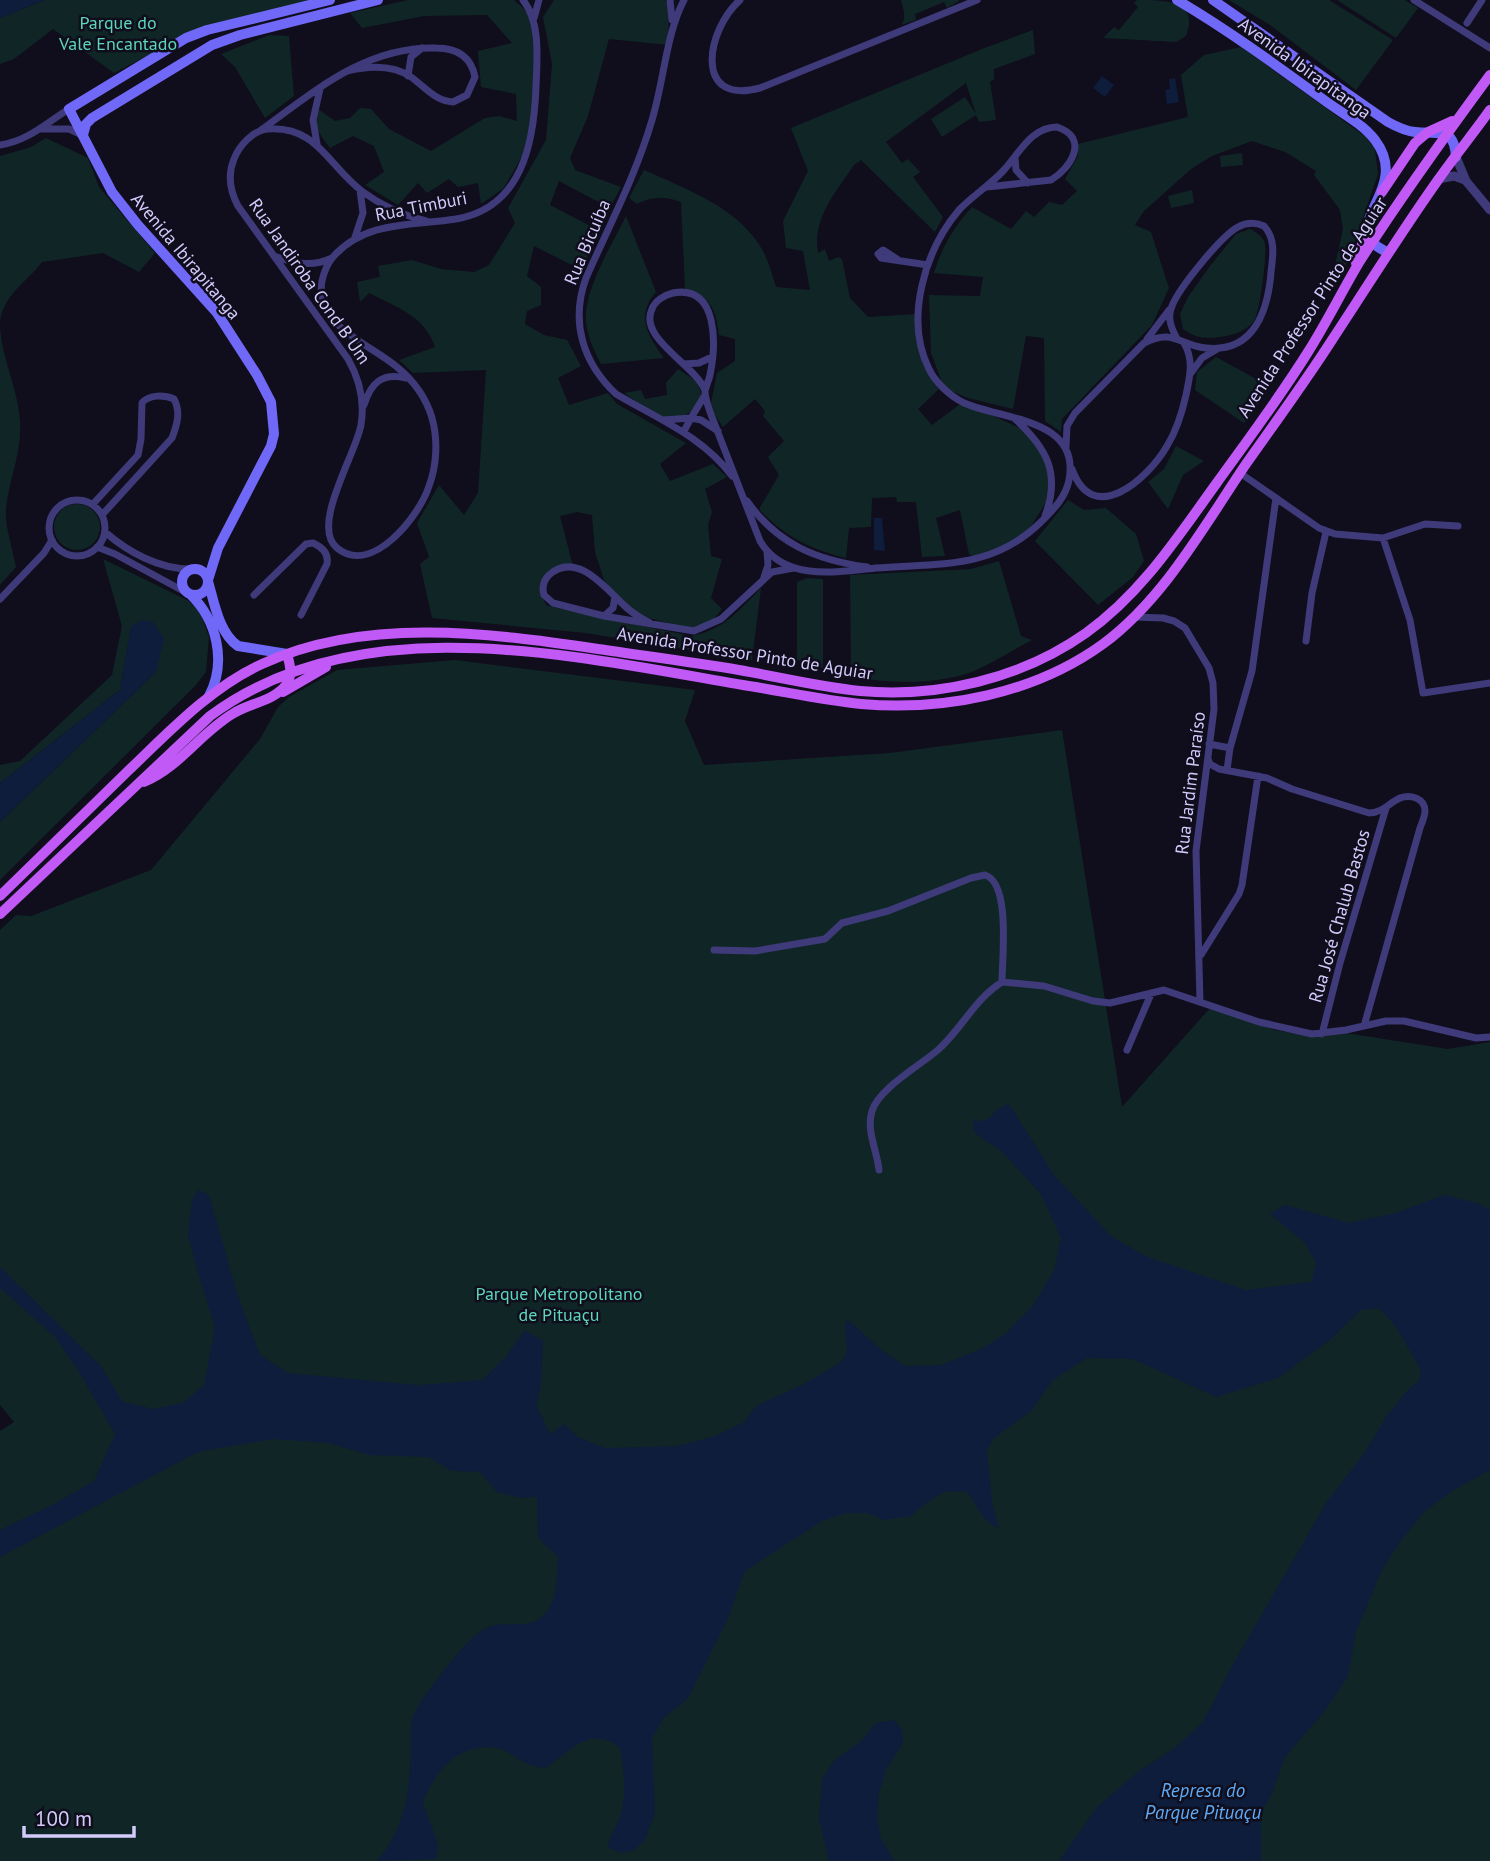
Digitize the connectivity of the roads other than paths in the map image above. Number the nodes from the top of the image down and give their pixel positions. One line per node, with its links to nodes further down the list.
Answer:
1 (330, 0): 23 (main road)
2 (379, 0): 27 (main road)
3 (523, 0): 14 (street, Rua Timburi)
4 (538, 0): 14 (street, Rua Timburi)
5 (670, 0): 16 (street, Rua Bicuíba)
6 (684, 0): 16 (street, Rua Bicuíba)
7 (740, 0): 13 (street)
8 (977, 0): 13 (street)
9 (1177, 0): 20 (main road, Avenida Ibirapitanga)
10 (1213, 0): 17 (main road, Avenida Ibirapitanga)
11 (1414, 0): 18 (street)
12 (1482, 0): 15 (street)
13 (962, 3)
14 (533, 22): 50 (street, Rua Timburi)
15 (1467, 23)
16 (672, 30): 72 (street, Rua Bicuíba)
17 (1278, 44): 20 (main road); 31 (main road, Avenida Ibirapitanga)
18 (1489, 46)
19 (422, 47): 21 (street, Rua Jandiroba Cond B Um); 24 (street); 24 (street, Rua Jandiroba Cond B Um)
20 (1267, 59): 33 (main road, Avenida Ibirapitanga)
21 (347, 71): 24 (street, Rua Jandiroba Cond B Um); 26 (street, Rua Jandiroba Cond B Um)
22 (1490, 75): 32 (main road, Avenida Professor Pinto de Aguiar)
23 (123, 76): 25 (main road); 27 (main road)
24 (408, 76)
25 (107, 86): 28 (main road); 29 (main road)
26 (320, 88): 35 (street, Rua Jandiroba Cond B Um); 40 (street)
27 (134, 93): 28 (main road)
28 (117, 103): 38 (main road)
29 (69, 109): 34 (street); 38 (main road, Avenida Ibirapitanga)
30 (1490, 110): 41 (main road, Avenida Professor Pinto de Aguiar)
31 (1371, 111): 33 (main road); 36 (main road, Avenida Ibirapitanga)
32 (1461, 114): 36 (main road); 37 (main road, Avenida Professor Pinto de Aguiar)
33 (1360, 125): 48 (main road, Avenida Ibirapitanga)
34 (42, 129): 38 (street); 39 (street)
35 (261, 130): 40 (street); 55 (street, Rua Jandiroba Cond B Um)
36 (1428, 132): 37 (main road, Avenida Ibirapitanga); 48 (main road)
37 (1445, 134): 41 (main road); 53 (main road, Avenida Professor Pinto de Aguiar)
38 (83, 135): 98 (main road, Avenida Ibirapitanga)
39 (0, 145)
40 (317, 145): 47 (street)
41 (1456, 156): 43 (main road, Avenida Professor Pinto de Aguiar); 44 (street)
42 (1015, 158): 45 (street); 45 (street, Rua Bicuíba); 46 (street, Rua Bicuíba)
43 (1438, 179): 44 (street); 54 (main road, Avenida Professor Pinto de Aguiar)
44 (1466, 181): 49 (street)
45 (1028, 183): 46 (street, Rua Bicuíba)
46 (987, 187): 58 (street, Rua Bicuíba)
47 (360, 190): 50 (street); 52 (street)
48 (1382, 192): 51 (main road, Avenida Ibirapitanga)
49 (1490, 210)
50 (426, 221): 52 (street, Rua Timburi)
51 (1369, 222): 53 (main road); 59 (main road)
52 (354, 240): 56 (street, Rua Timburi)
53 (1373, 243): 54 (main road); 59 (main road, Avenida Professor Pinto de Aguiar)
54 (1388, 253): 80 (main road, Avenida Professor Pinto de Aguiar)
55 (276, 257): 56 (street); 69 (street, Rua Jandiroba Cond B Um)
56 (333, 257): 67 (street)
57 (897, 259): 58 (street)
58 (928, 265): 70 (street, Rua Bicuíba)
59 (1351, 276): 120 (main road, Avenida Professor Pinto de Aguiar)
60 (1171, 307): 61 (street); 62 (street); 63 (street)
61 (1180, 340): 62 (street); 63 (street); 66 (street)
62 (1144, 343): 78 (street)
63 (1219, 348): 66 (street)
64 (712, 357): 65 (street); 65 (street); 68 (street)
65 (684, 364): 68 (street)
66 (1191, 374): 79 (street)
67 (410, 378): 69 (street); 96 (street)
68 (705, 392): 71 (street); 75 (street, Rua Bicuíba)
69 (363, 409): 96 (street, Rua Jandiroba Cond B Um)
70 (1012, 416): 73 (street, Rua Bicuíba); 76 (street)
71 (691, 418): 72 (street); 74 (street); 75 (street)
72 (662, 420): 74 (street, Rua Bicuíba)
73 (1047, 430): 76 (street); 78 (street, Rua Bicuíba)
74 (684, 431): 77 (street, Rua Bicuíba)
75 (720, 435): 77 (street); 81 (street, Rua Bicuíba)
76 (1038, 443): 82 (street)
77 (708, 449): 81 (street, Rua Bicuíba)
78 (1066, 450): 79 (street, Rua Bicuíba)
79 (1070, 465): 83 (street, Rua Bicuíba)
80 (1240, 473): 85 (street); 116 (main road, Avenida Professor Pinto de Aguiar)
81 (737, 482): 84 (street, Rua Bicuíba)
82 (1053, 487): 83 (street); 88 (street)
83 (1067, 489): 88 (street, Rua Bicuíba)
84 (743, 496): 90 (street, Rua Bicuíba); 95 (street, Rua Bicuíba)
85 (1276, 498): 92 (street); 128 (street)
86 (93, 504): 87 (street); 87 (street); 94 (street)
87 (102, 515): 91 (street)
88 (1044, 519): 105 (street, Rua Bicuíba)
89 (1458, 526): 93 (street)
90 (770, 529): 95 (street); 103 (street, Rua Bicuíba)
91 (105, 532): 97 (street); 106 (street)
92 (1325, 532): 93 (street); 118 (street)
93 (1383, 538): 124 (street)
94 (52, 540): 101 (street); 102 (street)
95 (760, 541): 100 (street, Rua Bicuíba)
96 (332, 542): 99 (street)
97 (97, 547): 102 (street); 110 (street)
98 (218, 548): 106 (main road, Avenida Ibirapitanga); 109 (main road, Avenida Ibirapitanga)
99 (323, 549): 111 (street); 114 (street)
100 (766, 551): 104 (street, Rua Bicuíba); 108 (street)
101 (44, 553): 102 (street); 113 (street)
102 (66, 554)
103 (818, 556): 105 (street, Rua Bicuíba); 107 (street)
104 (794, 568): 107 (street, Rua Bicuíba); 108 (street)
105 (875, 568): 107 (street, Rua Bicuíba)
106 (191, 569): 109 (main road); 110 (main road)
107 (814, 572)
108 (763, 578): 117 (street)
109 (208, 581): 110 (main road); 119 (main road)
110 (189, 594): 121 (main road)
111 (254, 595)
112 (615, 596): 115 (street); 115 (street); 117 (street)
113 (0, 599)
114 (301, 615)
115 (604, 616): 117 (street)
116 (1135, 617): 122 (main road, Avenida Professor Pinto de Aguiar); 127 (street, Rua Jardim Paraíso)
117 (650, 623)
118 (1306, 641)
119 (238, 646): 120 (main road); 121 (main road)
120 (287, 654): 123 (main road); 125 (main road, Avenida Professor Pinto de Aguiar)
121 (219, 656): 125 (main road)
122 (336, 661): 123 (main road, Avenida Professor Pinto de Aguiar); 126 (main road)
123 (290, 673): 126 (main road); 132 (main road, Avenida Professor Pinto de Aguiar)
124 (1490, 683)
125 (209, 696): 134 (main road, Avenida Professor Pinto de Aguiar)
126 (274, 696): 132 (main road)
127 (1209, 744): 128 (street); 129 (street, Rua Jardim Paraíso)
128 (1230, 748): 130 (street)
129 (1208, 759): 130 (street); 137 (street, Rua Jardim Paraíso)
130 (1227, 770): 131 (street)
131 (1258, 776): 133 (street); 137 (street)
132 (135, 786): 135 (main road, Avenida Professor Pinto de Aguiar)
133 (1386, 807): 141 (street); 142 (street, Rua José Chalub Bastos)
134 (0, 896)
135 (0, 914)
136 (714, 950): 138 (street)
137 (1199, 958): 140 (street, Rua Jardim Paraíso)
138 (1002, 982): 139 (street); 145 (street)
139 (1151, 994): 140 (street); 144 (street)
140 (1200, 1002): 142 (street)
141 (1364, 1026): 142 (street); 143 (street)
142 (1322, 1034)
143 (1490, 1037)
144 (1127, 1050)
145 (879, 1170)

